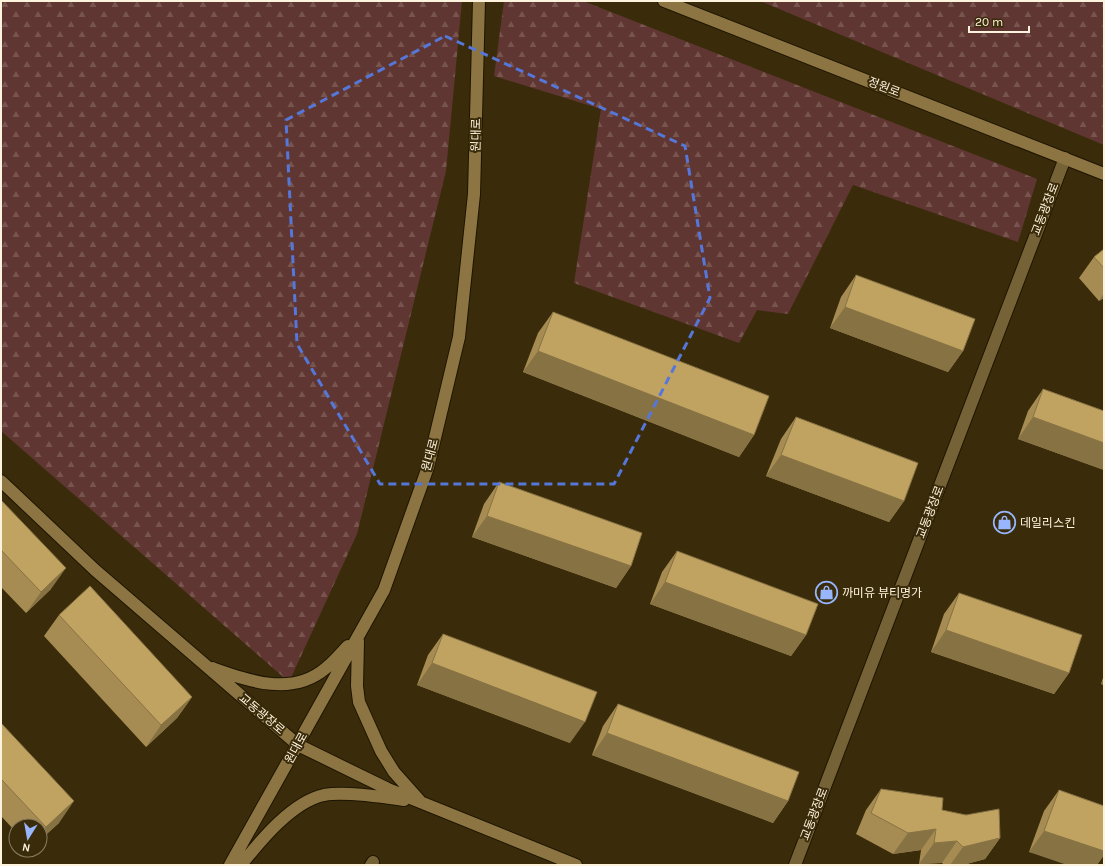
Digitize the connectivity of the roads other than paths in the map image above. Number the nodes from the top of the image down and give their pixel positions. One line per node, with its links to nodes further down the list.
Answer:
1 (479, 1): 6 (street, 원대로)
2 (664, 1): 3 (street, 정원로)
3 (1065, 158): 4 (street, 정원로); 13 (street, 교동광장로)
4 (1104, 174)
5 (1, 481): 7 (street, 교동광장로)
6 (358, 637): 7 (street); 8 (street, 원대로); 9 (street)
7 (203, 665): 8 (street, 교동광장로)
8 (298, 745): 9 (street, 교동광장로); 10 (street, 원대로)
9 (421, 802): 11 (street); 12 (street, 교동광장로)
10 (230, 865)
11 (240, 865)
12 (576, 865)
13 (795, 865)

